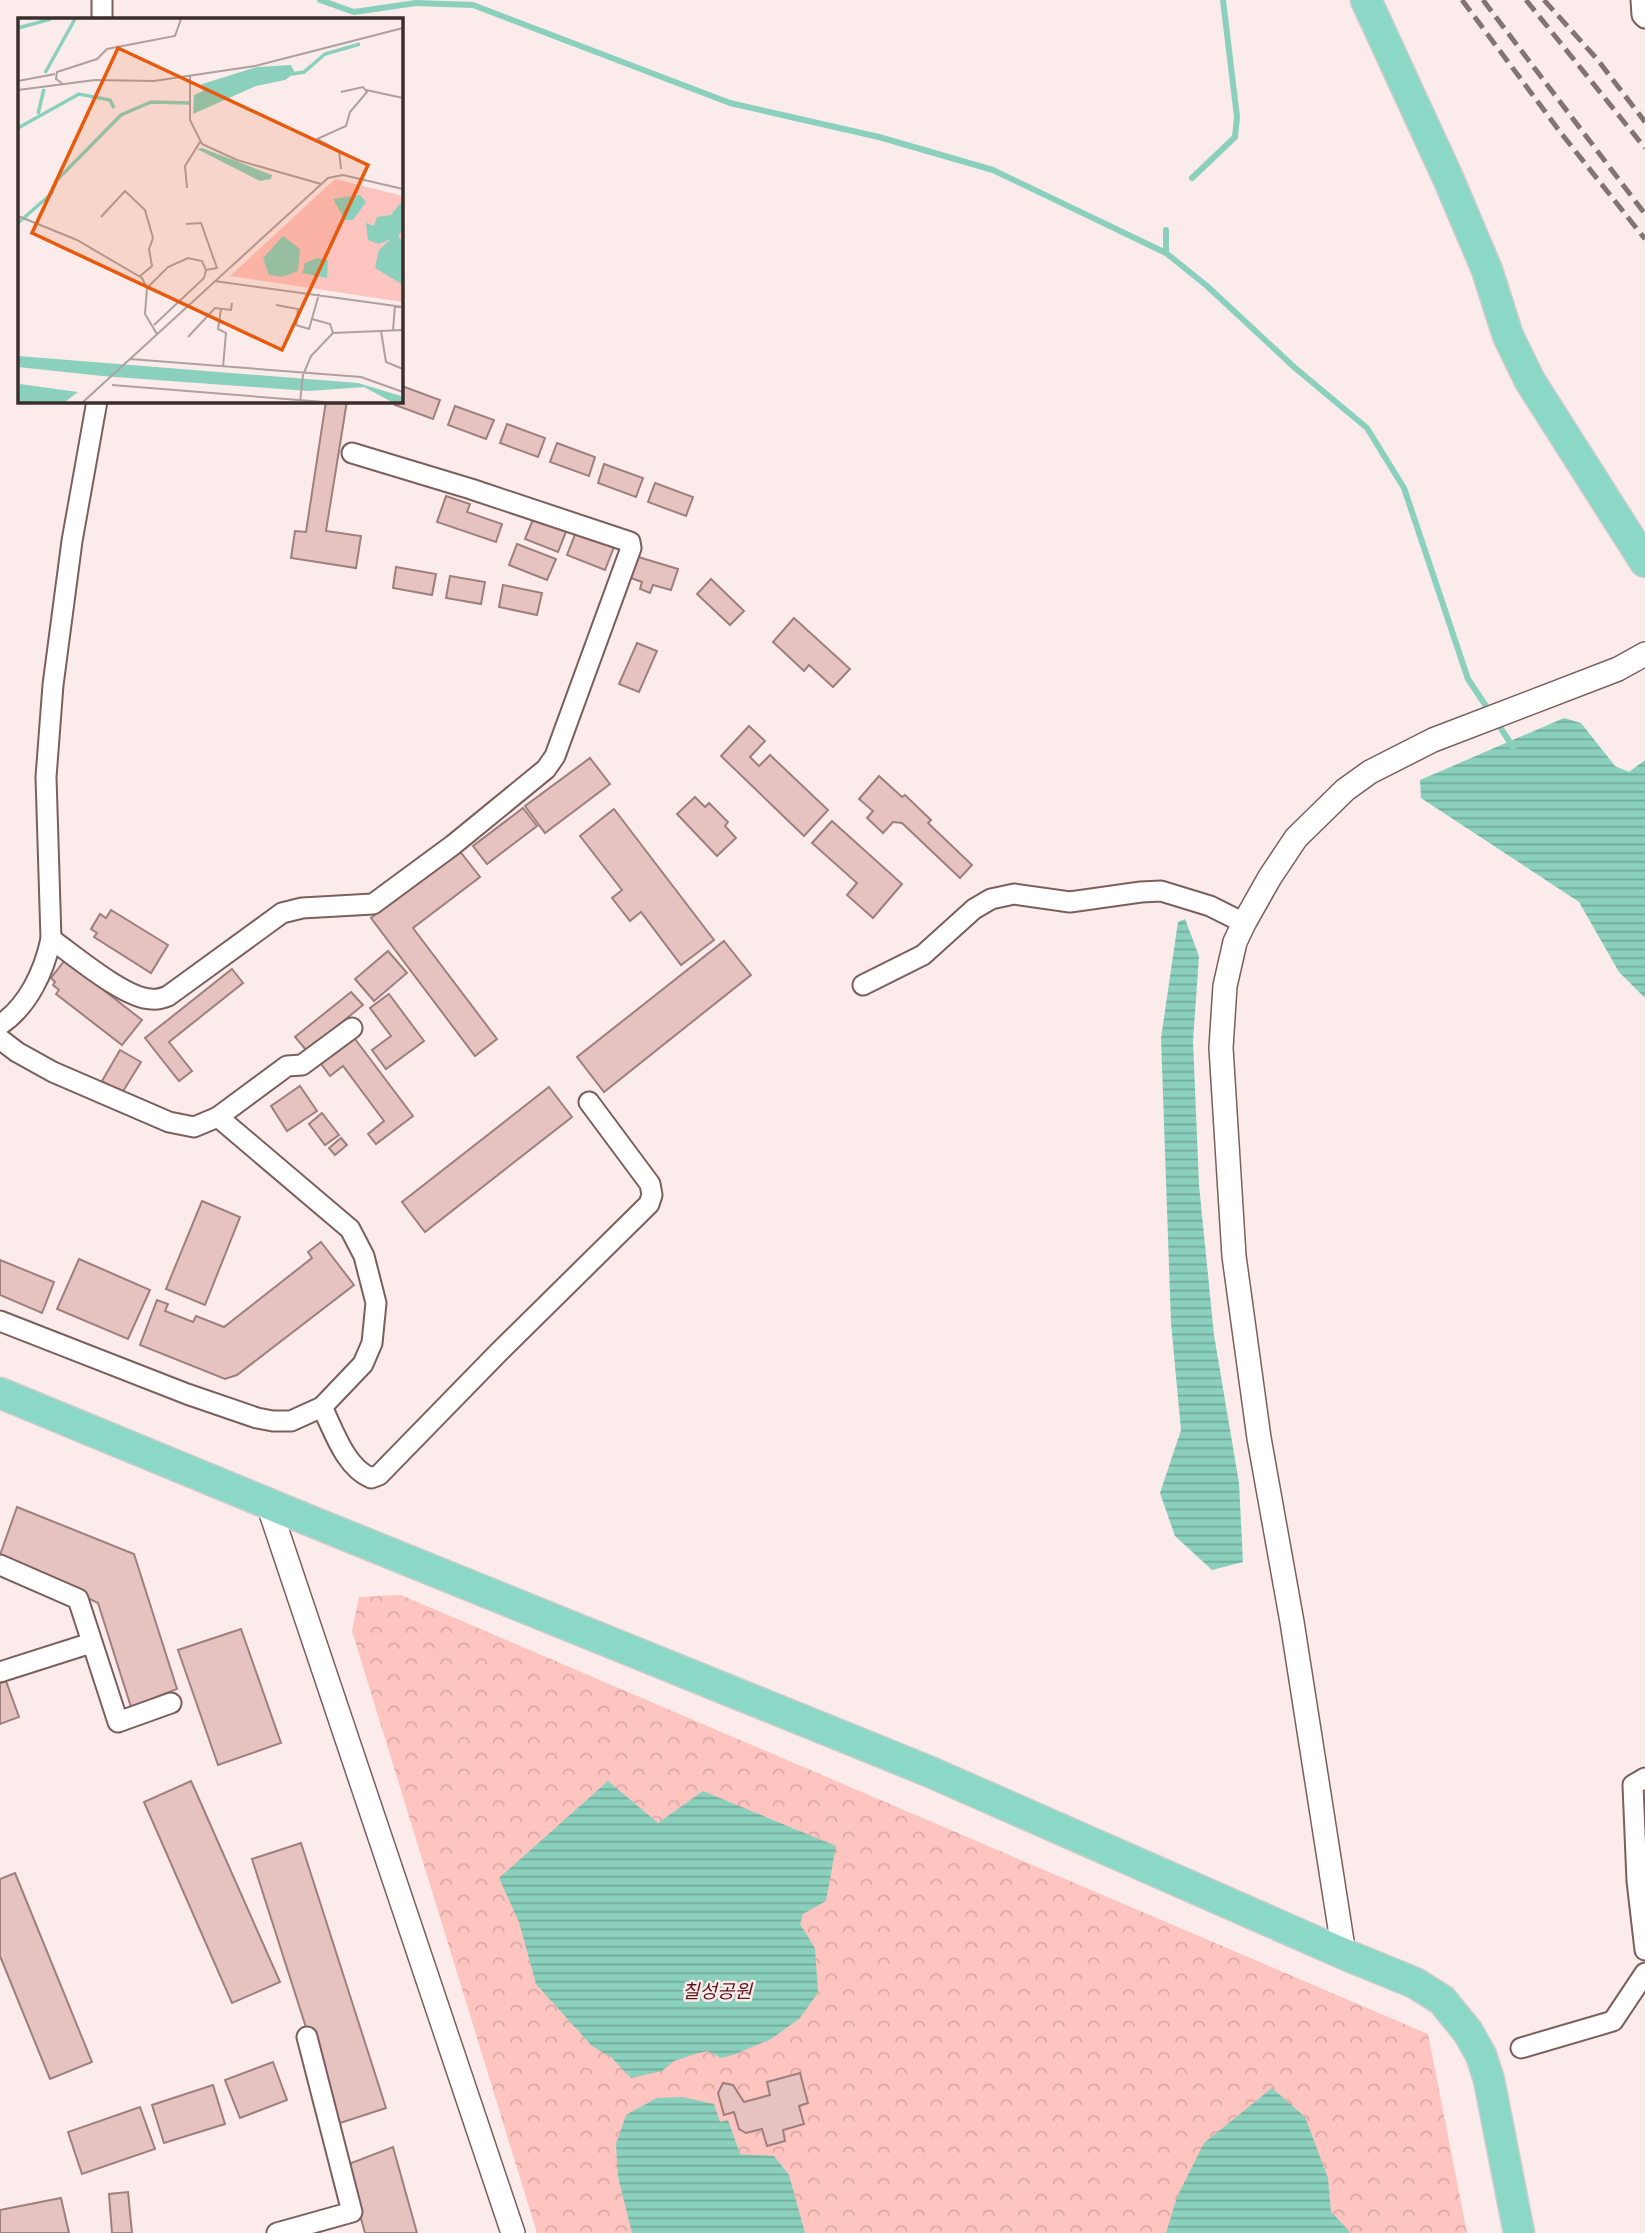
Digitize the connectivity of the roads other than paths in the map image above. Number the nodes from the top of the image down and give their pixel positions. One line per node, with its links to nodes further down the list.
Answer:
1 (102, 0): 4 (street)
2 (1366, 0): 8 (main road)
3 (1641, 0): 5 (street)
4 (102, 18)
5 (1645, 18)
6 (97, 402): 11 (street)
7 (352, 453): 11 (street)
8 (1645, 562)
9 (1645, 654): 10 (street)
10 (1244, 923): 12 (street); 28 (street)
11 (51, 939): 13 (street)
12 (863, 985)
13 (0, 1025)
14 (352, 1028): 17 (street)
15 (0, 1039): 17 (street)
16 (589, 1102): 20 (street)
17 (218, 1117): 20 (street)
18 (0, 1321): 20 (street)
19 (0, 1393): 21 (main road)
20 (322, 1407)
21 (268, 1504): 28 (main road); 33 (street)
22 (0, 1565): 23 (street)
23 (91, 1643): 24 (street); 25 (street)
24 (0, 1672)
25 (171, 1703)
26 (1645, 1778): 27 (street)
27 (1645, 1950)
28 (1344, 1954): 34 (main road)
29 (1645, 1973): 31 (street)
30 (307, 2037): 32 (street)
31 (1521, 2048)
32 (277, 2233)
33 (513, 2233)
34 (1519, 2233)

